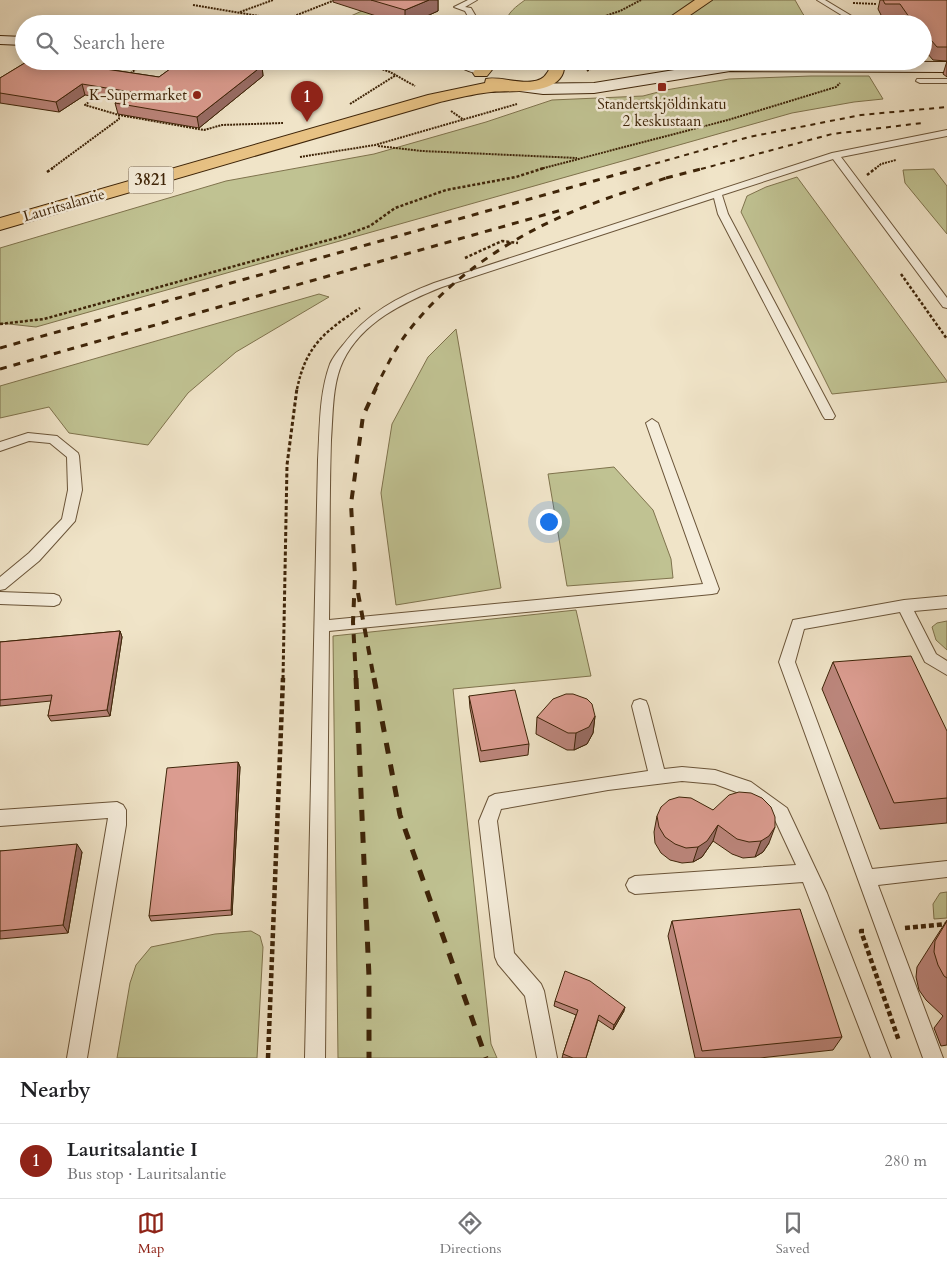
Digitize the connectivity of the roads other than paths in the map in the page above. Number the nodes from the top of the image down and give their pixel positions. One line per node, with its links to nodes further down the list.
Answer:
1 (474, 0): 4 (lane)
2 (705, 0): 5 (main road)
3 (820, 0): 6 (lane)
4 (471, 15)
5 (682, 15)
6 (846, 15)
7 (0, 40): 8 (street)
8 (15, 41)
9 (932, 67): 10 (street)
10 (947, 68)
11 (483, 70): 20 (main road, Lauritsalantie / 3821)
12 (484, 70): 19 (main road)
13 (556, 70): 19 (main road, Lauritsalantie)
14 (560, 70): 18 (street)
15 (706, 70): 18 (street)
16 (920, 81): 17 (lane)
17 (947, 81)
18 (620, 84): 19 (street)
19 (514, 86): 20 (main road, Lauritsalantie / 3821)
20 (296, 130): 24 (main road, Lauritsalantie / 3821)
21 (947, 133): 22 (lane)
22 (836, 155): 23 (lane); 25 (lane)
23 (717, 193): 26 (lane); 34 (lane)
24 (0, 224)
25 (947, 305)
26 (829, 416)
27 (652, 423): 34 (lane)
28 (0, 447): 29 (lane)
29 (0, 585)
30 (0, 598): 31 (lane)
31 (54, 600)
32 (947, 602): 33 (lane)
33 (904, 606): 35 (lane); 41 (lane)
34 (322, 626): 44 (lane)
35 (947, 669)
36 (640, 706): 37 (lane)
37 (658, 777): 40 (lane); 45 (lane)
38 (0, 818): 43 (lane)
39 (947, 869): 41 (lane)
40 (808, 873): 42 (lane); 46 (lane)
41 (866, 878): 47 (lane)
42 (635, 885)
43 (77, 1058)
44 (315, 1058)
45 (547, 1058)
46 (881, 1058)
47 (932, 1058)

